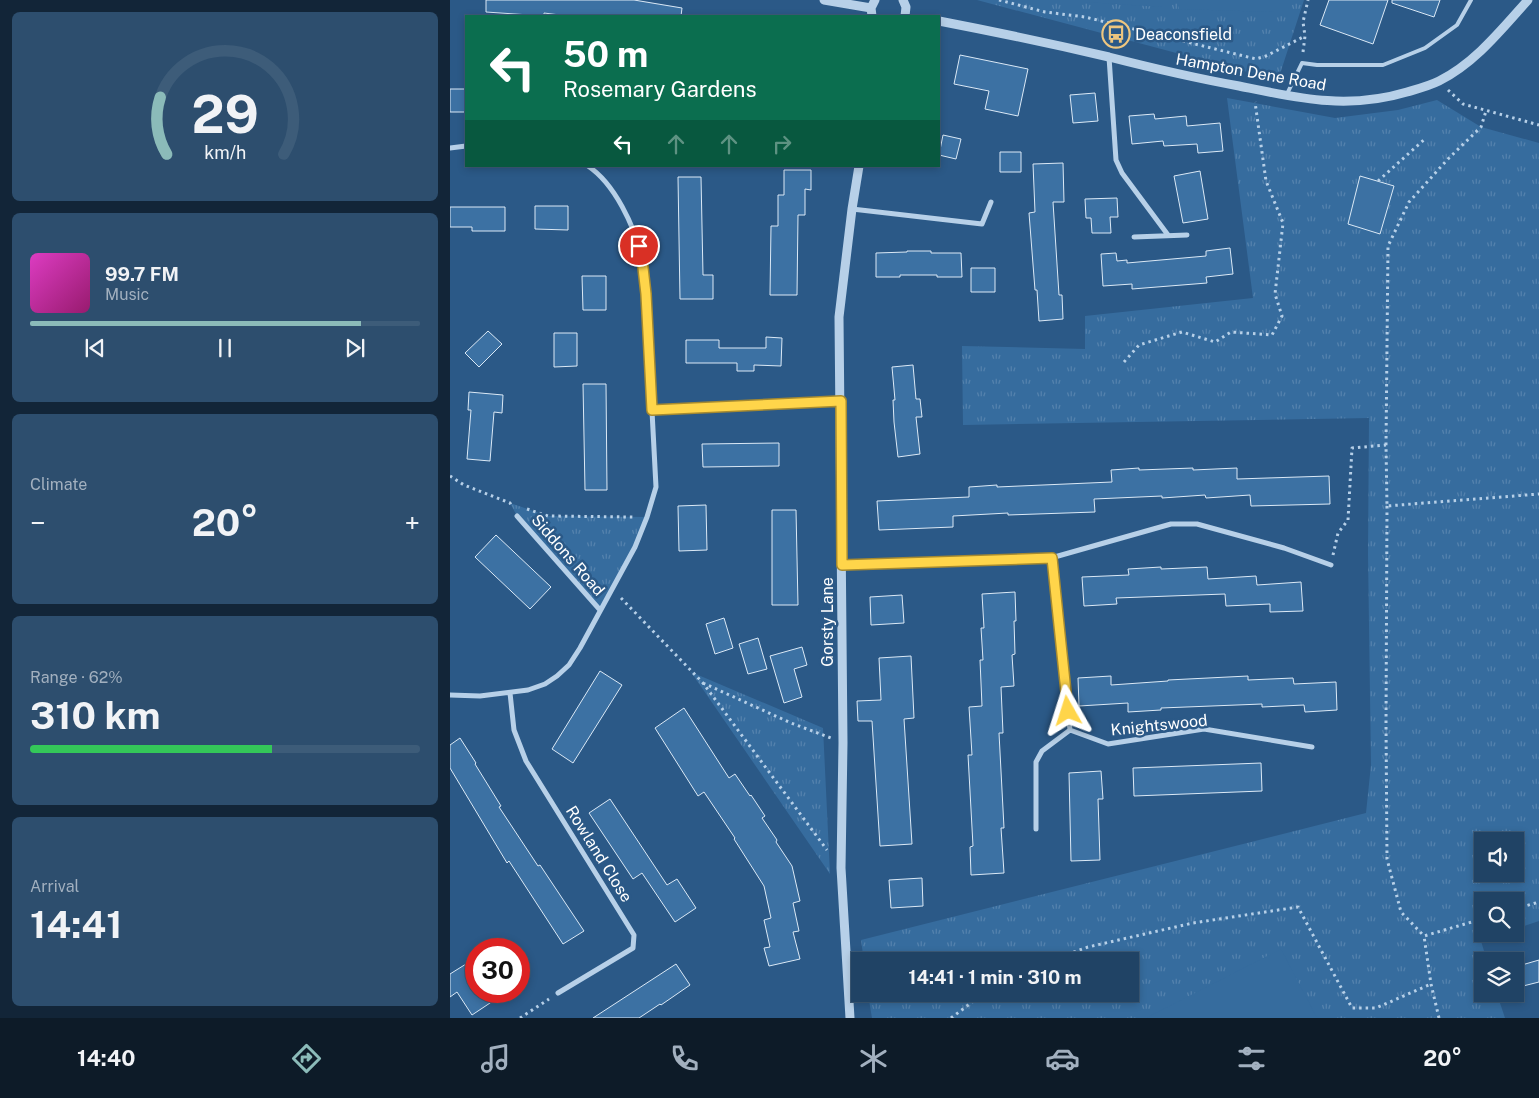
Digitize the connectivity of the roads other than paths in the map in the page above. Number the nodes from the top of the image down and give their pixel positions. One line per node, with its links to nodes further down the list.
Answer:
1 (824, 0): 5 (street)
2 (903, 0): 6 (street)
3 (1471, 0): 9 (lane)
4 (1528, 0): 9 (street, Hampton Dene Road)
5 (872, 8)
6 (906, 15)
7 (940, 21): 8 (street, Hampton Dene Road)
8 (1109, 57): 9 (street, Hampton Dene Road); 16 (street)
9 (1286, 96)
10 (465, 146): 11 (street)
11 (450, 148)
12 (589, 167): 20 (street, Siddons Road)
13 (859, 167): 15 (street, Gorsty Lane)
14 (991, 202): 15 (street)
15 (852, 209): 19 (street, Gorsty Lane)
16 (1168, 235): 17 (street); 18 (street)
17 (1187, 235)
18 (1134, 237)
19 (841, 401): 20 (street); 23 (street, Gorsty Lane)
20 (652, 410): 25 (street, Siddons Road)
21 (517, 516): 25 (street, Siddons Road)
22 (1052, 558): 23 (street); 24 (street); 28 (street)
23 (842, 565): 32 (street, Gorsty Lane)
24 (1331, 565)
25 (600, 610): 26 (street, Siddons Road)
26 (510, 693): 27 (street, Siddons Road); 31 (street, Rowland Close)
27 (450, 695)
28 (1070, 730): 29 (street, Knightswood); 30 (street)
29 (1312, 747)
30 (1036, 829)
31 (558, 993)
32 (850, 1018)

